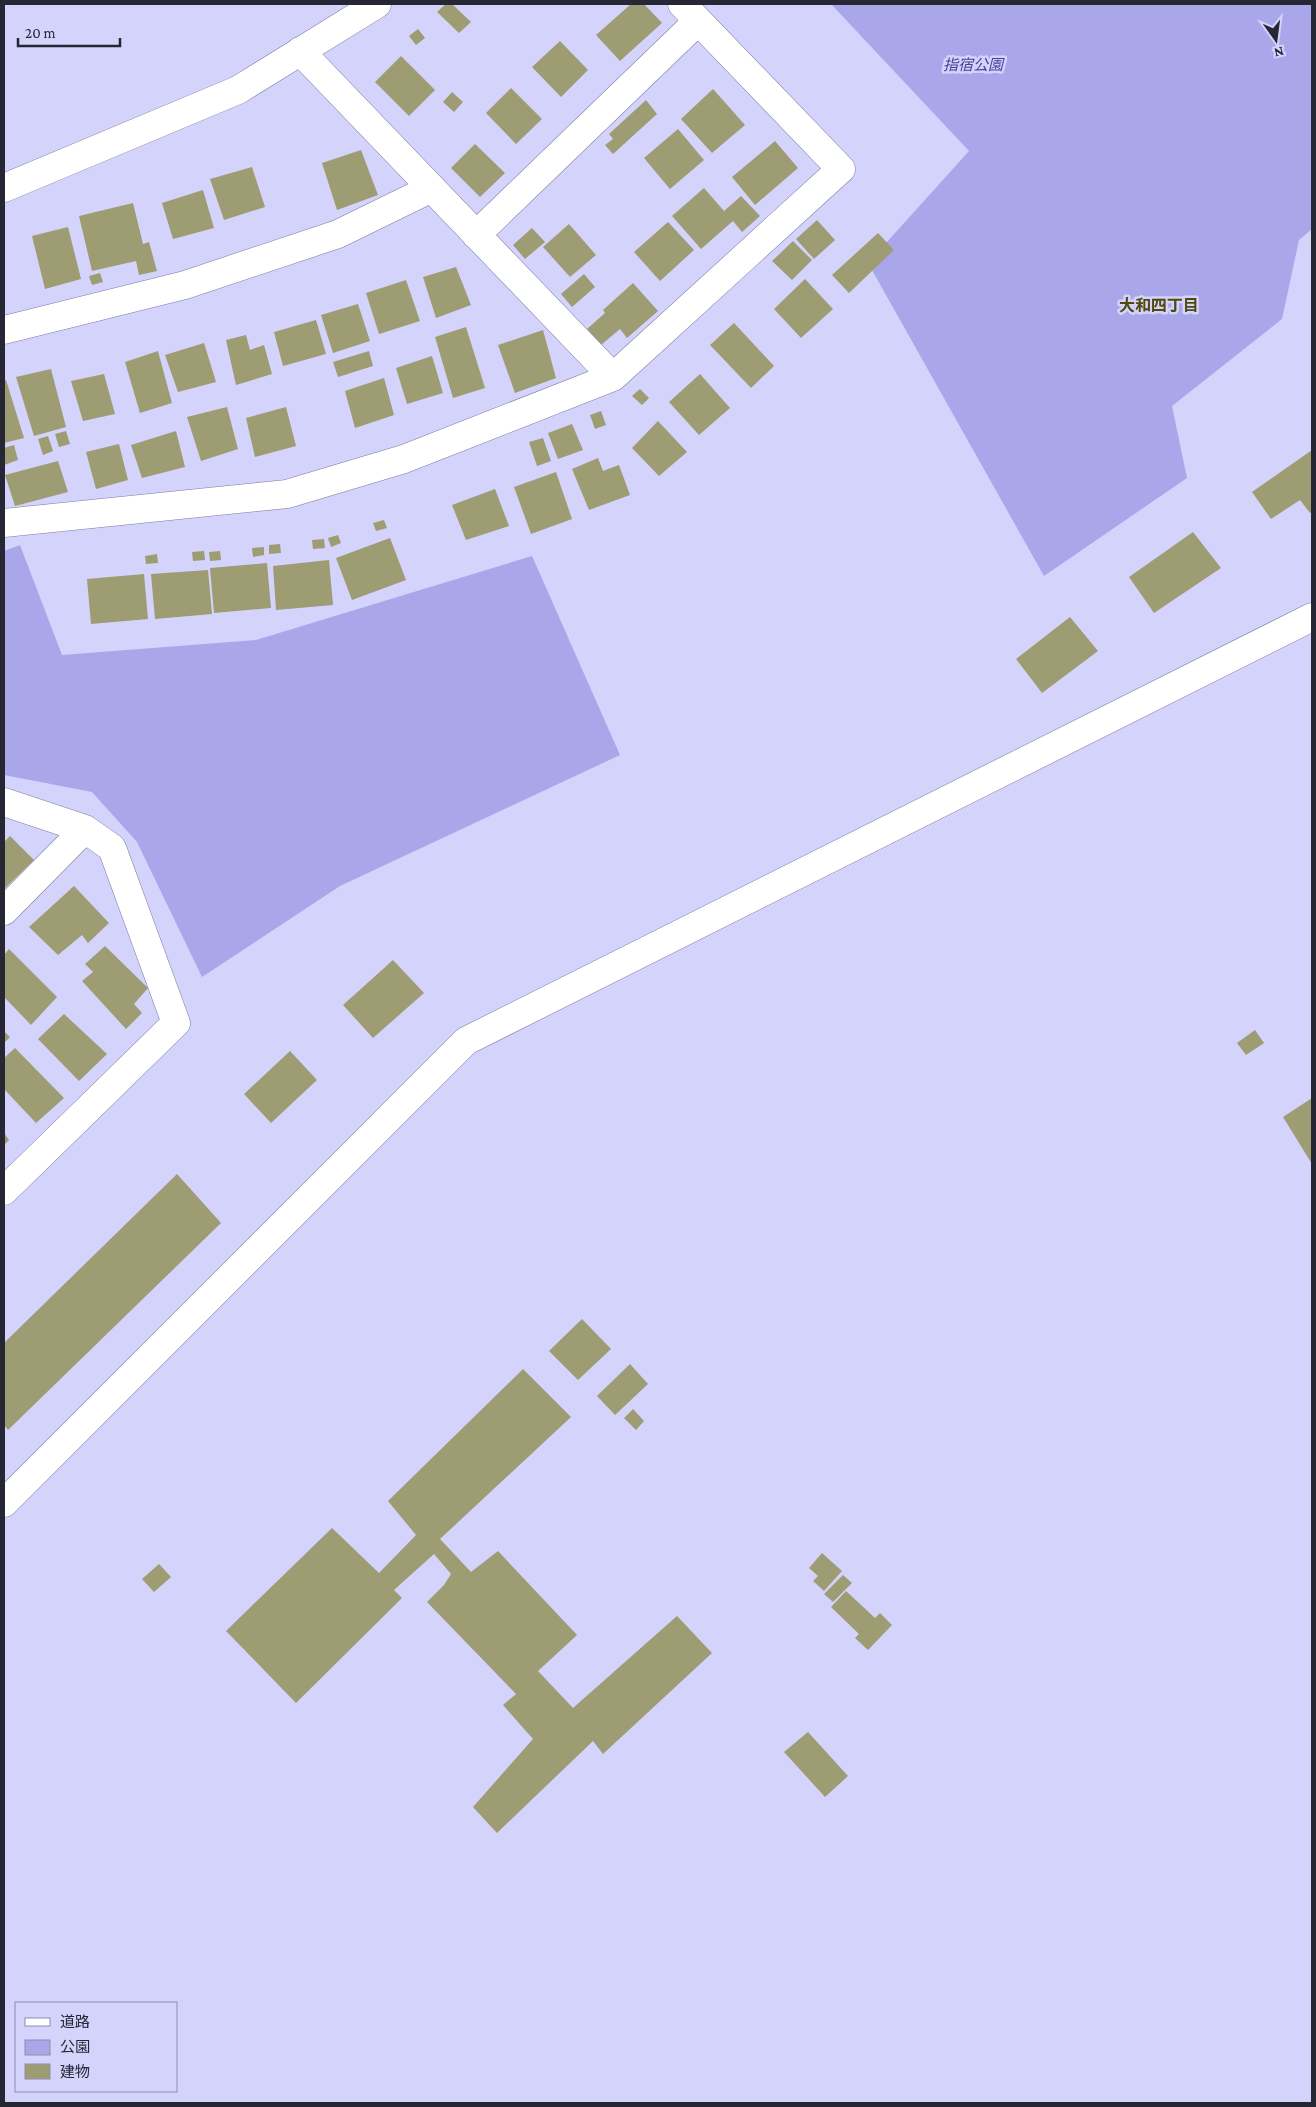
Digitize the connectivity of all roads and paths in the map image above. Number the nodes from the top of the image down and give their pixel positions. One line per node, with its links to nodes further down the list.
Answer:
1 (377, 4): 3 (street)
2 (690, 12): 6 (street); 8 (street)
3 (300, 51): 4 (street); 5 (street)
4 (4, 188)
5 (432, 188): 6 (street); 7 (street)
6 (476, 234): 8 (street)
7 (4, 330)
8 (613, 377): 9 (street)
9 (4, 524)
10 (1312, 617): 15 (street)
11 (4, 802): 12 (street)
12 (85, 829): 13 (street); 14 (street)
13 (4, 911)
14 (4, 1191)
15 (4, 1503)

